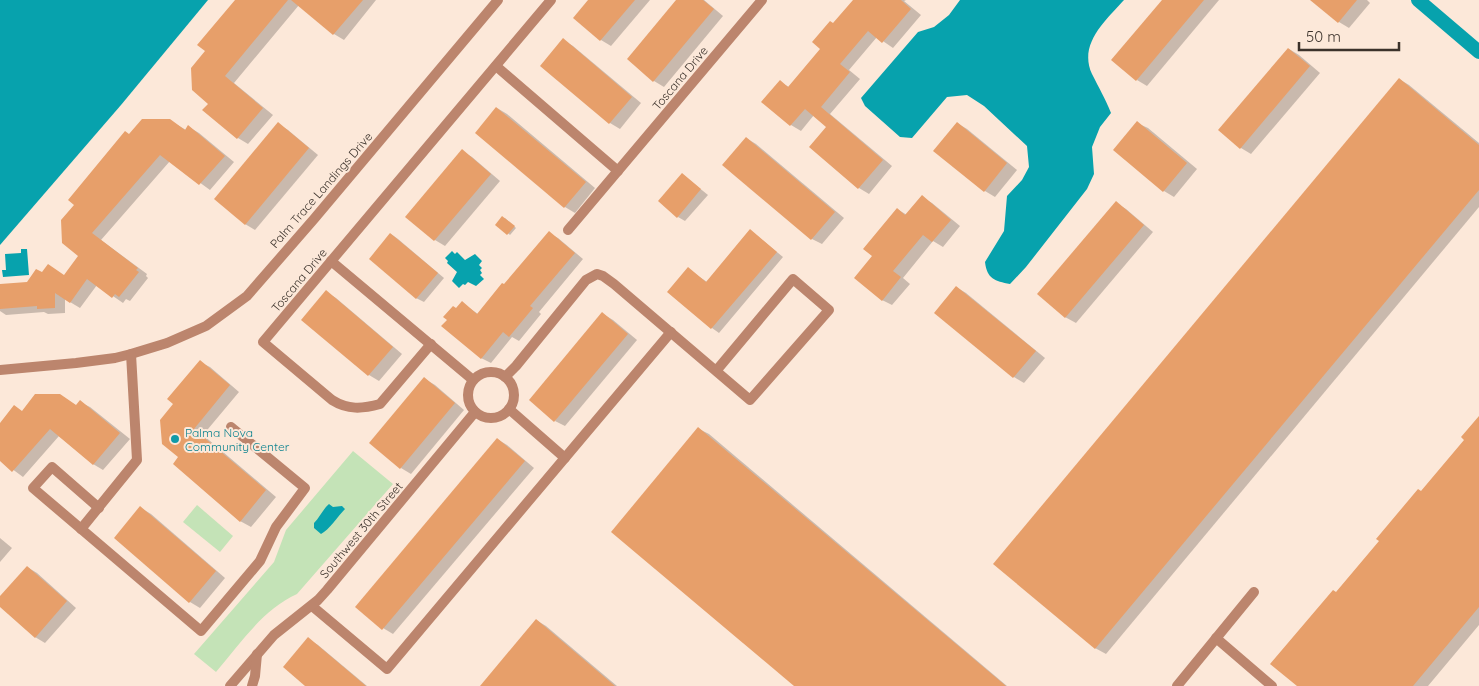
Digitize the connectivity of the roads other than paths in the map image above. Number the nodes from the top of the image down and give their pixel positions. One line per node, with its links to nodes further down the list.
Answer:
1 (498, 0): 10 (street, Palm Trace Landings Drive)
2 (551, 0): 4 (street, Toscana Drive)
3 (762, 0): 5 (street, Toscana Drive)
4 (496, 66): 5 (street); 7 (street, Toscana Drive)
5 (618, 171): 6 (street, Toscana Drive)
6 (568, 230)
7 (331, 261): 9 (street); 9 (street, Toscana Drive)
8 (671, 332): 12 (street); 13 (street); 18 (street)
9 (431, 344): 14 (street)
10 (131, 354): 11 (street, Palm Trace Landings Drive); 19 (street)
11 (0, 370)
12 (716, 371): 12 (street)
13 (505, 377): 14 (street); 15 (street)
14 (474, 380): 16 (street)
15 (509, 409): 16 (street); 18 (street)
16 (475, 412): 22 (street, Southwest 30th Street)
17 (231, 426): 20 (street)
18 (565, 458): 22 (street)
19 (99, 508): 20 (street); 20 (street)
20 (81, 529)
21 (1254, 592): 23 (street)
22 (312, 606): 24 (street, Southwest 30th Street)
23 (1216, 638): 27 (street); 28 (street)
24 (257, 654): 25 (street, Southwest 30th Street); 26 (street)
25 (230, 686)
26 (252, 686)
27 (1177, 686)
28 (1272, 686)

